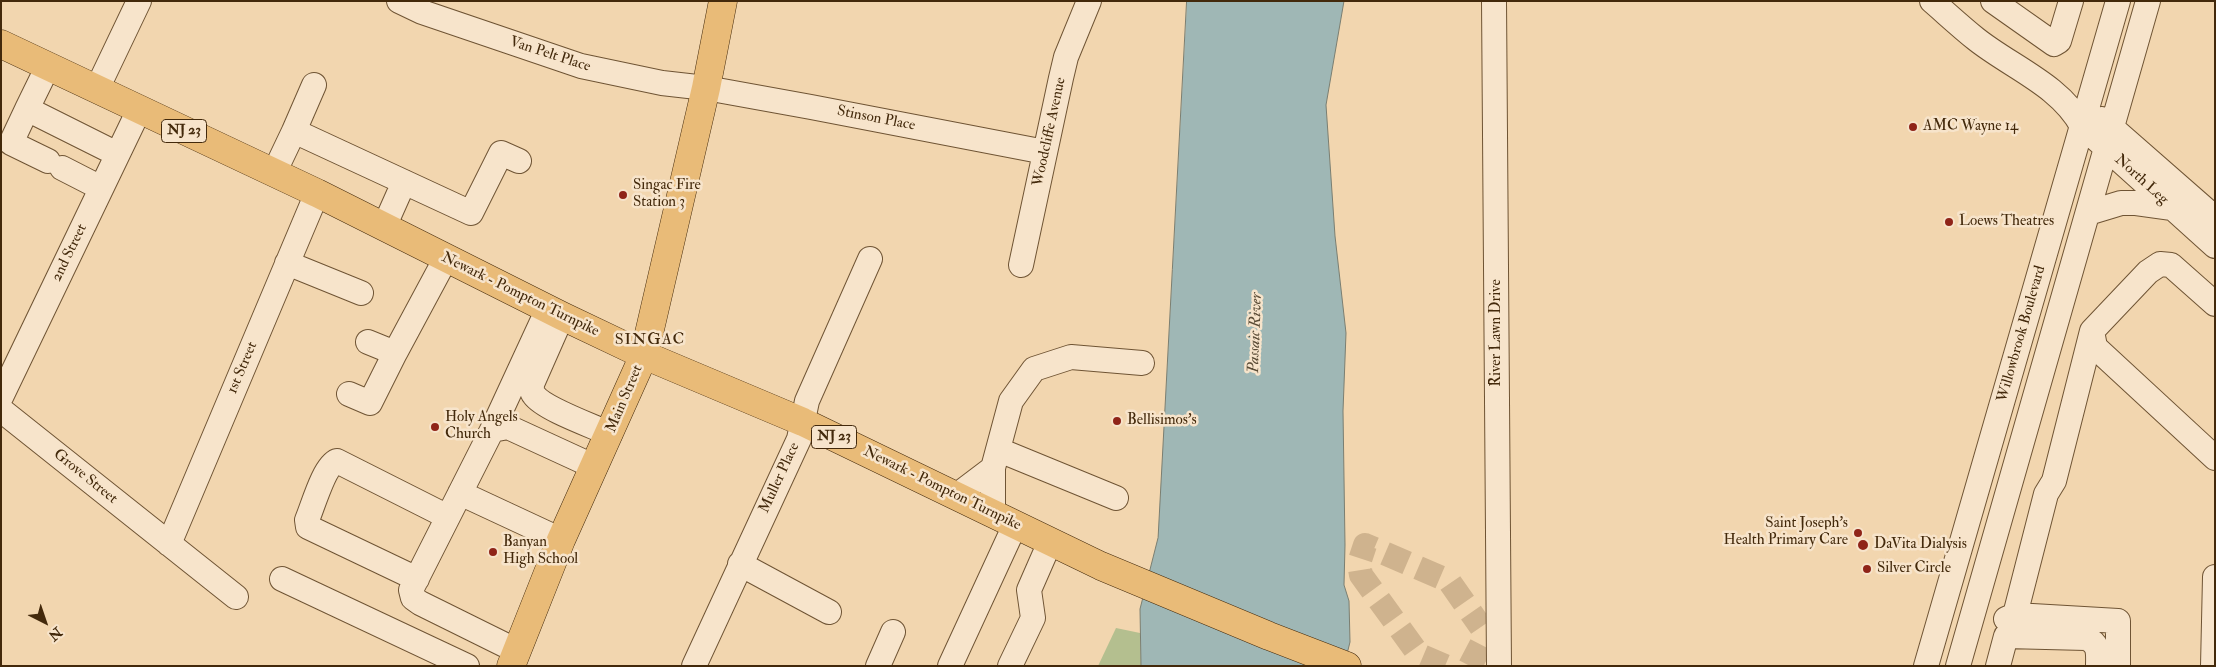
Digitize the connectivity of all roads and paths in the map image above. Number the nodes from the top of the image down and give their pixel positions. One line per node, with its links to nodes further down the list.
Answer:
1 (139, 1): 15 (street)
2 (400, 1): 14 (street, Van Pelt Place)
3 (723, 1): 14 (main road, Main Street)
4 (1089, 1): 21 (street, Woodcliffe Avenue)
5 (1494, 1): 76 (street, River Lawn Drive)
6 (1932, 1): 18 (street, North Leg)
7 (1993, 1): 8 (street)
8 (2071, 1)
9 (2118, 1): 18 (street, Willowbrook Boulevard)
10 (2148, 1): 20 (street, Willowbrook Boulevard)
11 (1, 44): 12 (main road, Newark - Pompton Turnpike / NJ 23)
12 (48, 66): 15 (main road, Newark - Pompton Turnpike / NJ 23); 16 (street)
13 (314, 85): 19 (street)
14 (706, 88): 21 (street, Stinson Place); 43 (main road, Main Street)
15 (97, 89): 17 (main road, Newark - Pompton Turnpike / NJ 23)
16 (27, 109): 22 (street); 26 (street)
17 (139, 110): 22 (street, 2nd Street); 24 (main road, Newark - Pompton Turnpike / NJ 23)
18 (2081, 114): 20 (street, North Leg); 77 (street, Willowbrook Boulevard)
19 (294, 131): 24 (street); 25 (street)
20 (2109, 138): 28 (street, North Leg); 29 (street, Willowbrook Boulevard); 30 (street, North Leg)
21 (1045, 152): 36 (street, Woodcliffe Avenue)
22 (118, 154): 26 (street, 2nd Street)
23 (519, 161): 25 (street)
24 (274, 173): 27 (main road, Newark - Pompton Turnpike / NJ 23)
25 (404, 182): 31 (street)
26 (102, 188): 46 (street, 2nd Street)
27 (317, 193): 31 (main road, Newark - Pompton Turnpike / NJ 23); 35 (street, 1st Street)
28 (2172, 208): 29 (street); 32 (street, North Leg)
29 (2088, 213): 78 (street, Willowbrook Boulevard)
30 (2215, 218)
31 (384, 227): 33 (main road, Newark - Pompton Turnpike / NJ 23)
32 (2215, 246)
33 (446, 258): 39 (main road, Newark - Pompton Turnpike / NJ 23); 42 (street)
34 (870, 259): 48 (street, Muller Place)
35 (287, 263): 37 (street); 61 (street, 1st Street)
36 (1021, 265)
37 (361, 293)
38 (2215, 304): 40 (street)
39 (555, 313): 43 (main road, Newark - Pompton Turnpike / NJ 23); 49 (street); 50 (street)
40 (2092, 331): 51 (street); 81 (street)
41 (368, 342): 42 (street)
42 (395, 353): 45 (street)
43 (644, 355): 48 (main road, Newark - Pompton Turnpike / NJ 23); 50 (main road, Main Street)
44 (1142, 363): 52 (street)
45 (349, 394)
46 (1, 397)
47 (1, 410): 61 (street, Grove Street)
48 (803, 422): 55 (main road, Newark - Pompton Turnpike / NJ 23); 62 (street, Muller Place)
49 (492, 430): 53 (street); 54 (street)
50 (610, 434): 53 (main road, Main Street)
51 (2215, 458)
52 (996, 459): 55 (street); 56 (street); 58 (street)
53 (595, 467): 59 (main road, Main Street)
54 (460, 493): 57 (street); 59 (street)
55 (956, 496): 58 (main road, Newark - Pompton Turnpike / NJ 23)
56 (1116, 498)
57 (448, 517): 65 (street); 65 (street)
58 (1004, 519): 60 (main road, Newark - Pompton Turnpike / NJ 23); 73 (street)
59 (562, 540): 69 (main road, Main Street)
60 (1050, 542): 74 (street); 75 (main road, Newark - Pompton Turnpike / NJ 23)
61 (169, 544): 66 (street, Grove Street)
62 (740, 564): 67 (street); 71 (street, Muller Place)
63 (2215, 577): 82 (street)
64 (282, 579): 70 (street)
65 (417, 579): 69 (street)
66 (236, 597)
67 (829, 612)
68 (893, 632): 72 (street)
69 (517, 660)
70 (467, 666)
71 (694, 666)
72 (878, 666)
73 (950, 666)
74 (1010, 666)
75 (1347, 666)
76 (1499, 666)
77 (1926, 666)
78 (1958, 666)
79 (1998, 666): 80 (street)
80 (2098, 666)
81 (2118, 666)
82 (2213, 666)

